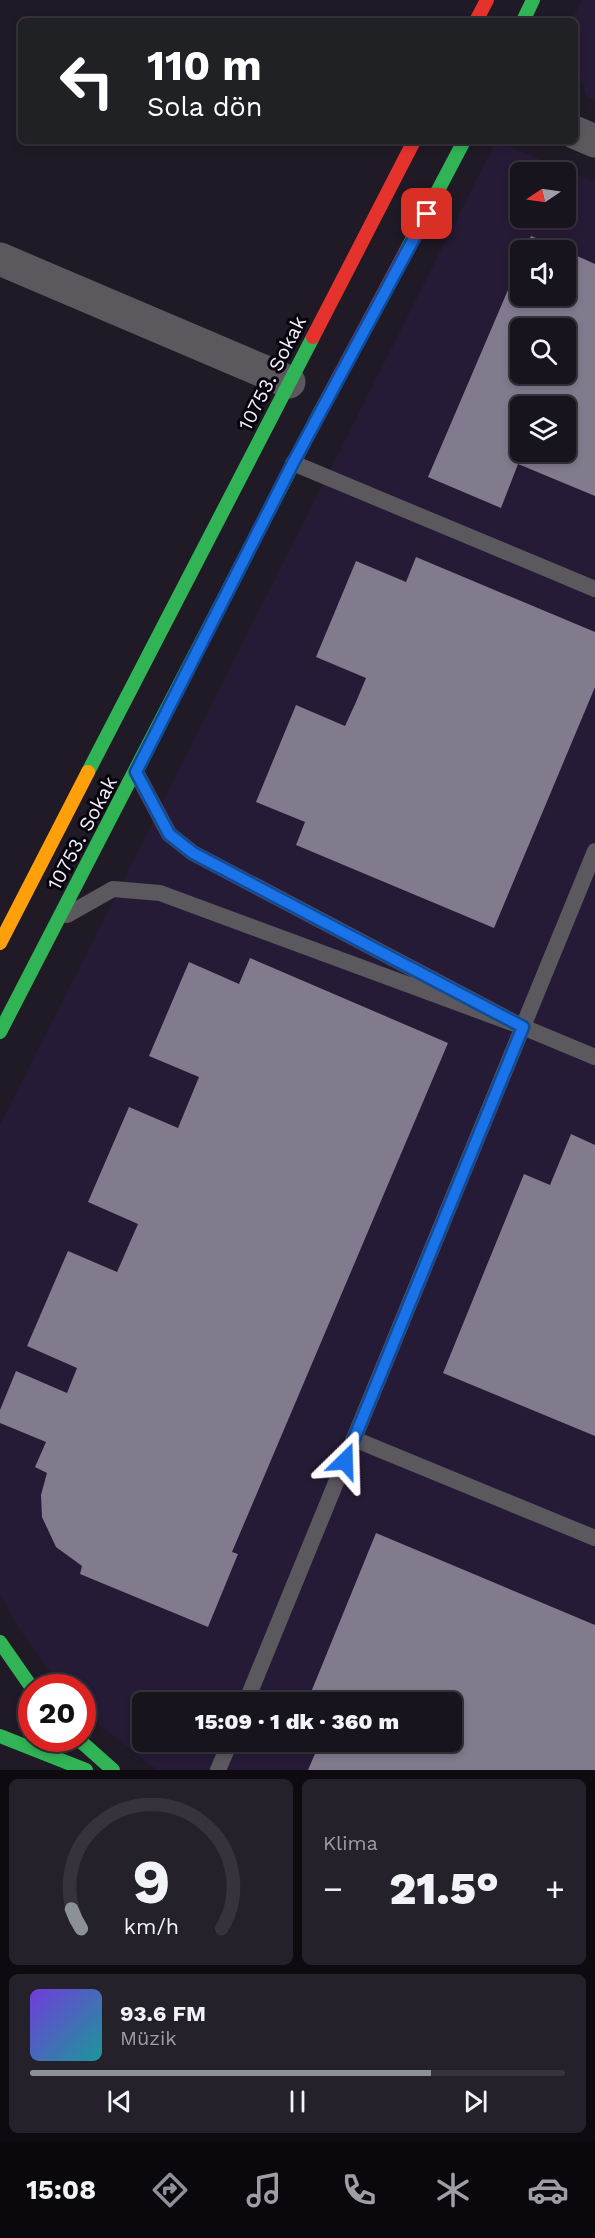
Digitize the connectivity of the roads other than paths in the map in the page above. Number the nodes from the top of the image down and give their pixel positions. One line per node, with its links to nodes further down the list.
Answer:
1 (487, 0): 3 (street)
2 (533, 0): 4 (street)
3 (478, 18)
4 (524, 18)
5 (578, 134): 6 (street)
6 (595, 141)
7 (412, 144): 10 (street, 10753. Sokak)
8 (462, 144): 11 (street, 10753. Sokak)
9 (0, 259): 10 (street)
10 (289, 382): 16 (street, 10753. Sokak)
11 (293, 463): 12 (lane); 13 (street, 10753. Sokak)
12 (595, 589)
13 (136, 772): 15 (street, 10753. Sokak); 17 (lane)
14 (595, 851): 17 (lane)
15 (58, 920): 17 (lane); 18 (street, 10753. Sokak)
16 (0, 943)
17 (523, 1027): 19 (lane); 20 (lane)
18 (0, 1032)
19 (595, 1057)
20 (354, 1439): 21 (lane); 24 (lane)
21 (595, 1538)
22 (0, 1642): 23 (street)
23 (22, 1674)
24 (250, 1692)
25 (0, 1736): 28 (street)
26 (93, 1752): 29 (street)
27 (226, 1752): 30 (lane)
28 (86, 1770)
29 (113, 1770)
30 (218, 1770)

